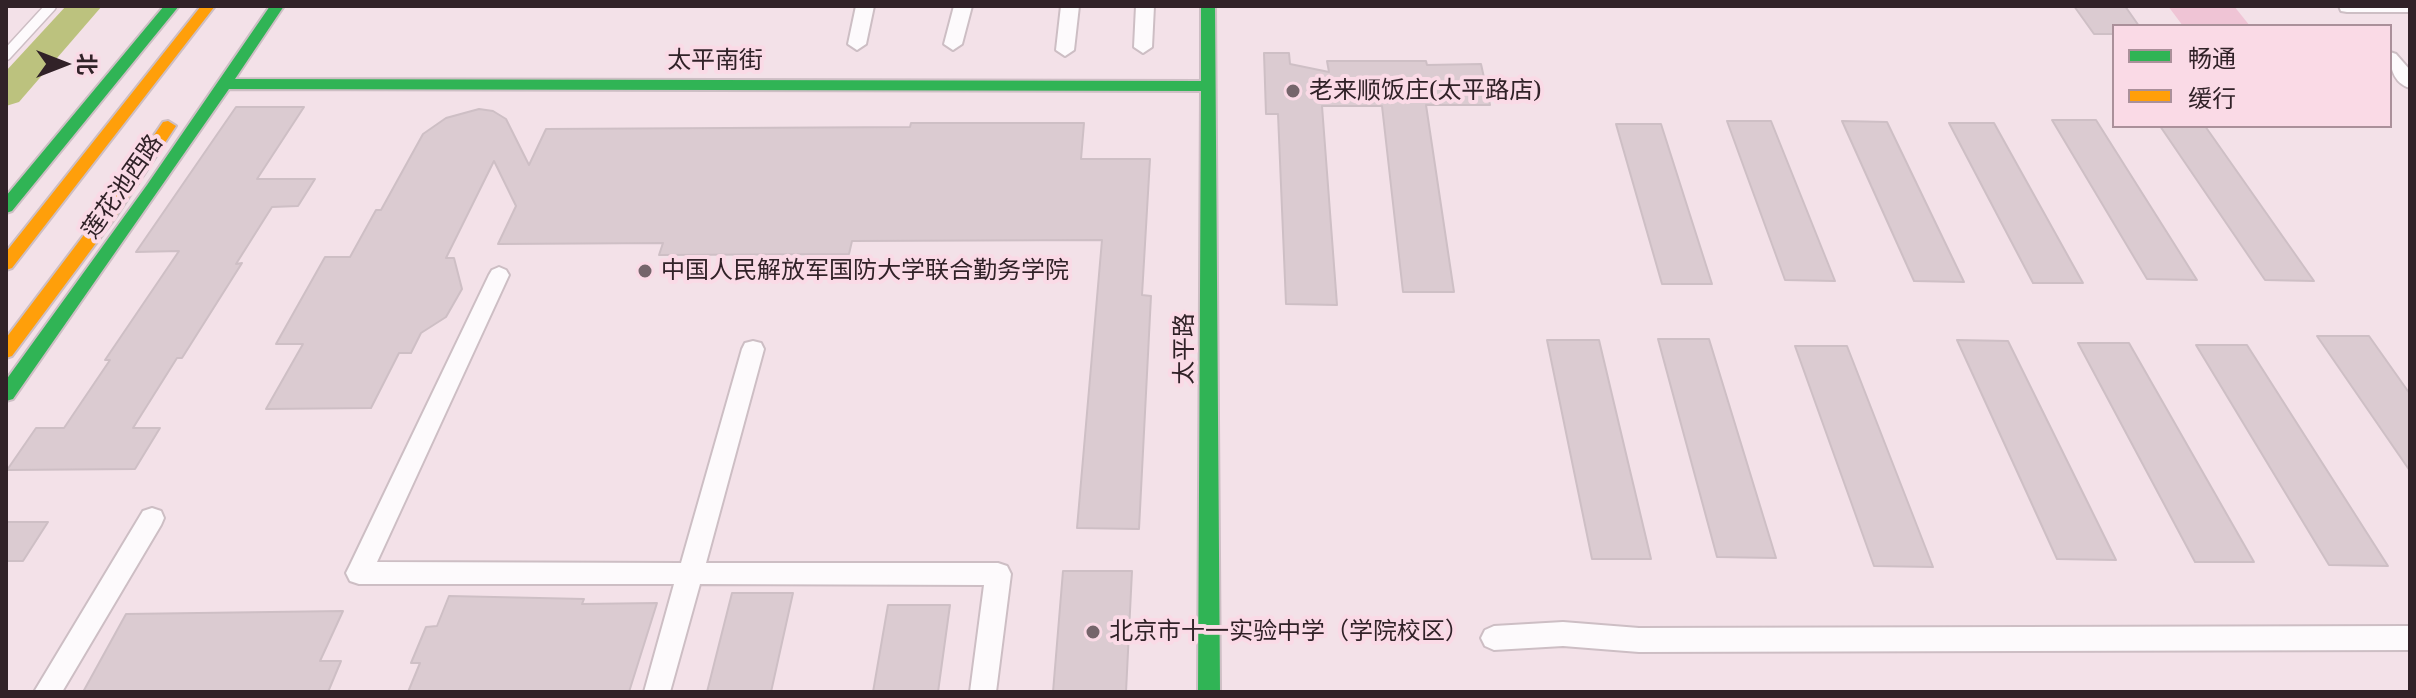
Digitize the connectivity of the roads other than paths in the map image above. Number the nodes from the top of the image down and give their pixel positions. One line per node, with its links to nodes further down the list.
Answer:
1 (51, 6): 17 (lane)
2 (172, 6): 23 (main road)
3 (208, 6): 24 (main road, 莲花池西路)
4 (277, 6): 20 (main road, 莲花池西路)
5 (865, 6): 13 (street)
6 (963, 6): 14 (street)
7 (1070, 6): 16 (street)
8 (1145, 6): 15 (street)
9 (1208, 6): 21 (main road, 太平路)
10 (2346, 6): 11 (street); 12 (street)
11 (2410, 7)
12 (2361, 24)
13 (857, 44)
14 (953, 44)
15 (1143, 47)
16 (1065, 50)
17 (6, 55)
18 (2392, 60): 19 (street)
19 (2410, 82)
20 (222, 84): 21 (main road, 太平南街); 28 (main road, 莲花池西路)
21 (1208, 86): 36 (main road, 太平路)
22 (182, 107): 27 (main road, 莲花池西路)
23 (6, 207)
24 (6, 264)
25 (499, 275): 30 (street)
26 (753, 349): 30 (street)
27 (6, 351)
28 (6, 394)
29 (152, 518): 33 (street)
30 (691, 574): 34 (street); 35 (street)
31 (1494, 638): 32 (street)
32 (2410, 638)
33 (47, 692)
34 (657, 692)
35 (983, 692)
36 (1209, 692)

